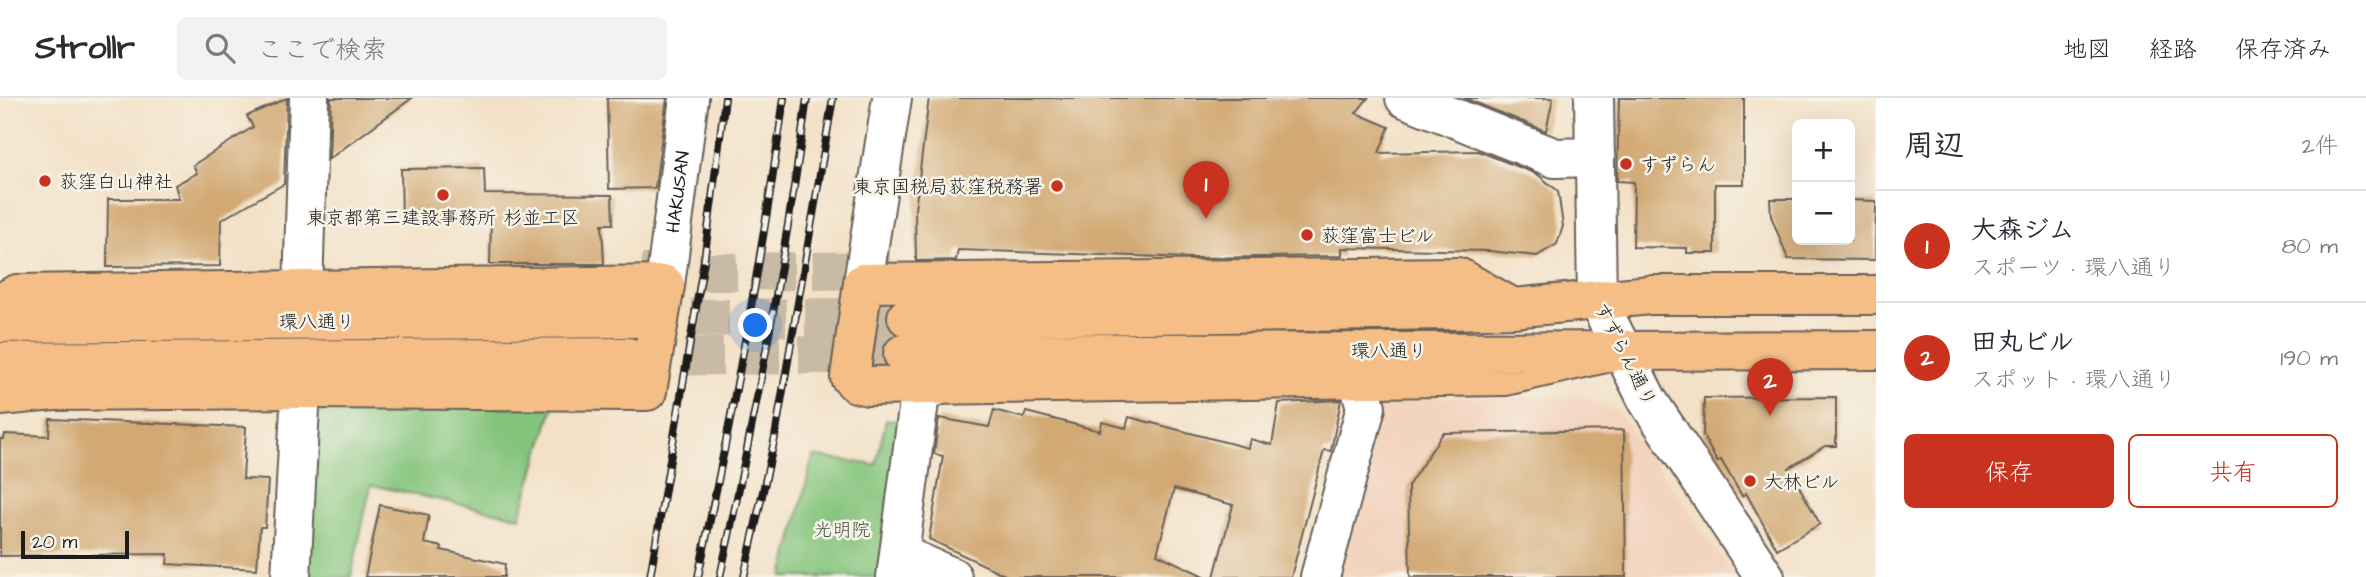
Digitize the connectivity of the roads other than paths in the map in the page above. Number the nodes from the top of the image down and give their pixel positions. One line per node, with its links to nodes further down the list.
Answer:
1 (310, 98): 9 (street)
2 (690, 98): 8 (street, HAKUSAN)
3 (892, 98): 7 (street)
4 (1405, 98): 6 (street)
5 (1594, 98): 6 (street, すずらん通り)
6 (1595, 158): 11 (street, すずらん通り)
7 (863, 284): 13 (main road); 23 (main road)
8 (664, 285): 9 (main road); 24 (main road)
9 (303, 290): 12 (main road)
10 (1876, 295): 11 (main road, 環八通り)
11 (1597, 300): 13 (main road, 環八通り); 17 (street, すずらん通り)
12 (0, 303)
13 (1513, 309): 14 (main road, 環八通り)
14 (907, 317)
15 (634, 318): 16 (main road, 環八通り)
16 (0, 323)
17 (1623, 349): 18 (main road, 環八通り); 19 (main road, 環八通り); 22 (main road); 30 (street, すずらん通り)
18 (1876, 350)
19 (903, 354)
20 (628, 357): 21 (main road, 環八通り)
21 (0, 362)
22 (1358, 379): 23 (main road); 29 (street)
23 (942, 384): 26 (street)
24 (302, 389): 25 (main road); 27 (street)
25 (0, 397)
26 (898, 565): 28 (street)
27 (291, 577)
28 (953, 577)
29 (1320, 577)
30 (1765, 577)

